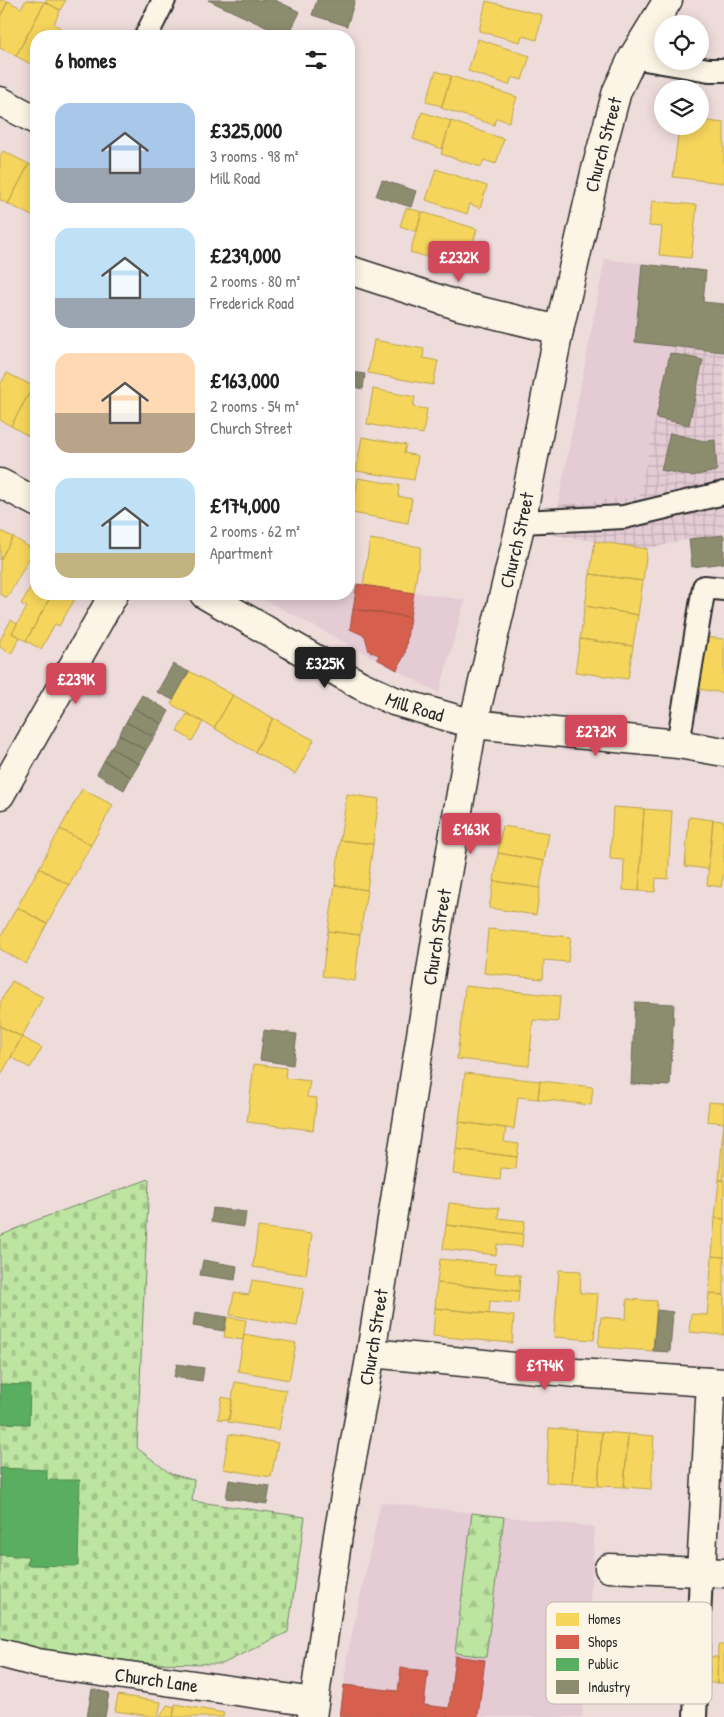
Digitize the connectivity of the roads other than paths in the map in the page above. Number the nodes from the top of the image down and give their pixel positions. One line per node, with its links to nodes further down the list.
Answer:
1 (164, 0): 3 (lane)
2 (668, 0): 4 (street, Church Street)
3 (149, 30)
4 (633, 57): 5 (lane); 9 (street, Church Street)
5 (724, 70)
6 (0, 101): 7 (street)
7 (30, 117)
8 (355, 272): 9 (street)
9 (559, 330): 13 (street, Church Street)
10 (0, 483): 12 (street)
11 (724, 493): 13 (lane)
12 (30, 499)
13 (521, 522): 17 (street, Church Street)
14 (724, 588): 18 (lane)
15 (111, 600): 20 (street)
16 (214, 600): 17 (street, Mill Road)
17 (473, 724): 18 (street, Mill Road); 21 (street, Church Street)
18 (678, 744): 19 (street, Mill Road)
19 (724, 752)
20 (0, 795)
21 (371, 1353): 22 (street); 28 (street, Church Street)
22 (717, 1382): 24 (street)
23 (609, 1568): 24 (street)
24 (713, 1573): 25 (lane)
25 (709, 1602)
26 (0, 1652): 28 (street, Church Lane)
27 (697, 1704): 29 (lane)
28 (313, 1710)
29 (695, 1717)

